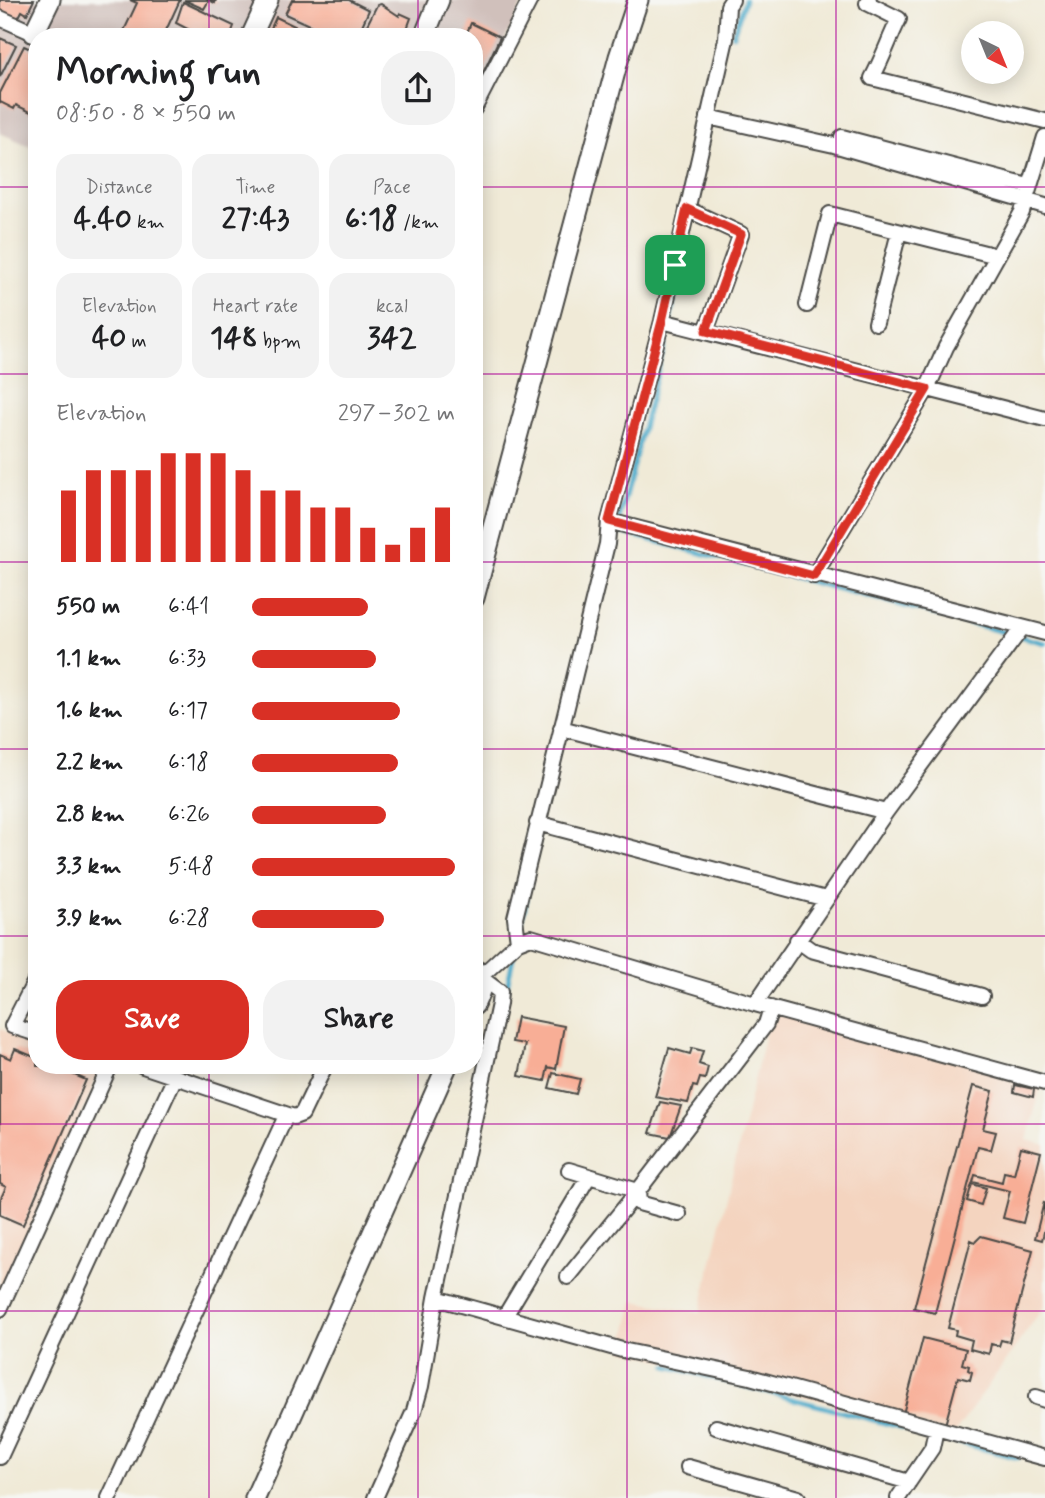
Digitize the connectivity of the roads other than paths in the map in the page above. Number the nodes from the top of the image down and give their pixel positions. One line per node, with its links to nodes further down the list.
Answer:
1 (50, 0): 9 (street)
2 (268, 0): 10 (street)
3 (439, 0): 11 (street)
4 (530, 0): 13 (street)
5 (638, 0): 31 (street)
6 (869, 0): 15 (street)
7 (725, 2): 14 (street)
8 (0, 18): 12 (street)
9 (40, 28)
10 (255, 28)
11 (428, 28)
12 (28, 31)
13 (483, 91)
14 (708, 117): 19 (street); 21 (street)
15 (1045, 121)
16 (1045, 136): 18 (street)
17 (842, 137): 18 (street)
18 (1028, 186): 19 (street)
19 (1023, 200): 20 (street); 23 (street)
20 (1045, 206)
21 (687, 209): 25 (street); 27 (street)
22 (899, 232): 23 (street); 24 (street); 26 (street)
23 (997, 256): 28 (street)
24 (807, 305)
25 (662, 321): 27 (street); 30 (street)
26 (876, 323)
27 (706, 331): 28 (street)
28 (927, 389): 29 (street); 32 (street)
29 (1045, 419)
30 (609, 521): 32 (street); 35 (street)
31 (483, 536)
32 (814, 576): 33 (street)
33 (1022, 628): 34 (street); 36 (street)
34 (1045, 634)
35 (561, 728): 36 (street); 37 (street)
36 (886, 812): 38 (street)
37 (537, 823): 38 (street); 40 (street)
38 (826, 899): 39 (street)
39 (797, 940): 44 (street); 45 (street)
40 (518, 942): 41 (street); 45 (street)
41 (483, 968)
42 (483, 978): 60 (street)
43 (28, 995): 47 (street)
44 (982, 996)
45 (755, 1004): 46 (street)
46 (771, 1008): 53 (street); 57 (street)
47 (28, 1031)
48 (106, 1074): 61 (street)
49 (166, 1074): 52 (street)
50 (321, 1074): 54 (street)
51 (443, 1074): 70 (street)
52 (175, 1077): 54 (street); 65 (street)
53 (1045, 1083)
54 (286, 1116): 69 (street)
55 (569, 1170): 56 (street)
56 (589, 1176): 57 (street); 62 (street)
57 (638, 1191): 58 (street); 59 (street)
58 (679, 1214)
59 (568, 1277)
60 (436, 1298): 62 (street); 71 (street)
61 (0, 1309)
62 (505, 1316): 64 (street)
63 (716, 1427): 68 (street)
64 (936, 1429): 66 (street); 68 (street)
65 (0, 1457)
66 (1045, 1458)
67 (688, 1467): 72 (street)
68 (909, 1482): 73 (street)
69 (110, 1498)
70 (255, 1498)
71 (375, 1498)
72 (795, 1498)
73 (898, 1498)

